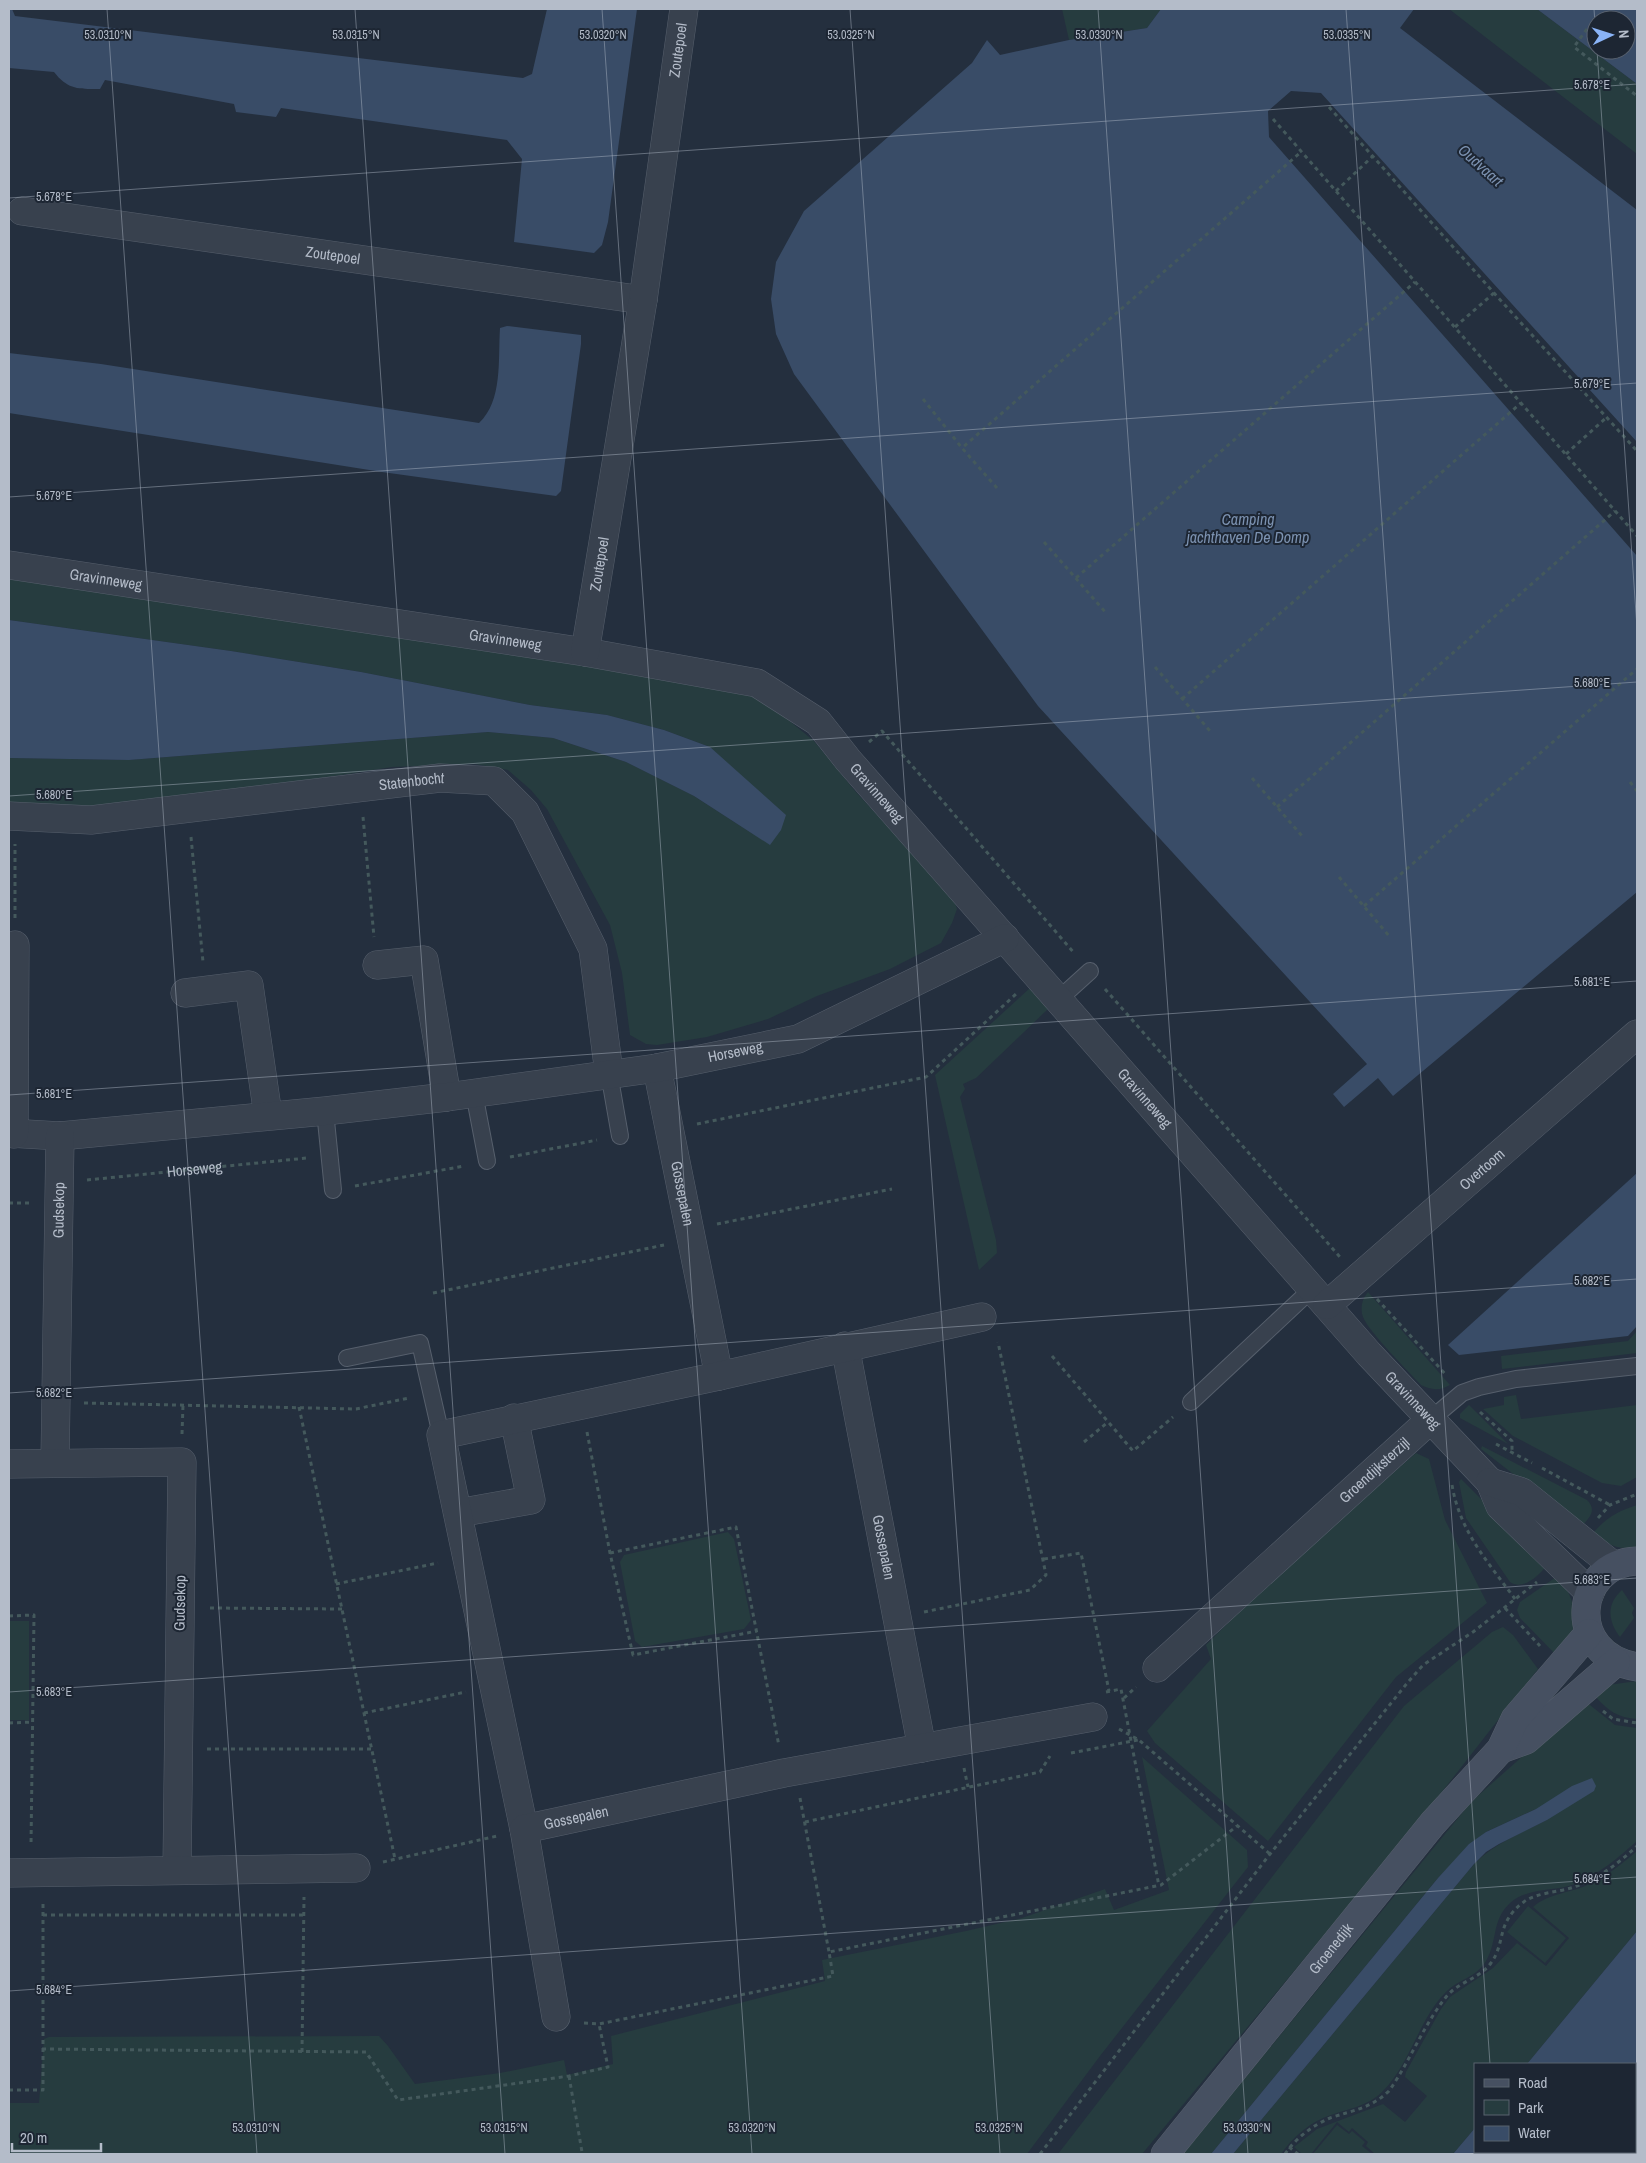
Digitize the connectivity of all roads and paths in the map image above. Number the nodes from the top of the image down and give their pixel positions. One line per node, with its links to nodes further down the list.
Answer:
1 (684, 9): 14 (street, Zoutepoel)
2 (1586, 32): 3 (path)
3 (1586, 56)
4 (1591, 60): 5 (path)
5 (1637, 96)
6 (1329, 107): 9 (path)
7 (1274, 119): 8 (path)
8 (1301, 152): 10 (path); 19 (path)
9 (1373, 156): 10 (path); 13 (path)
10 (1336, 191): 12 (path)
11 (22, 211): 14 (street, Zoutepoel)
12 (1415, 282): 15 (path); 27 (path)
13 (1494, 294): 15 (path); 18 (path)
14 (643, 300): 29 (street, Zoutepoel)
15 (1455, 327): 17 (path)
16 (923, 400): 19 (path)
17 (1521, 403): 21 (path); 32 (path)
18 (1607, 417): 20 (path); 21 (path)
19 (962, 448): 22 (path)
20 (1637, 451)
21 (1566, 454): 23 (path)
22 (997, 488)
23 (1615, 511): 24 (path); 39 (path)
24 (1637, 536)
25 (1044, 542): 27 (path)
26 (9, 565): 29 (street, Gravinneweg)
27 (1076, 578): 28 (path)
28 (1107, 614)
29 (586, 652): 34 (street, Gravinneweg)
30 (1155, 667): 32 (path)
31 (1637, 669): 44 (path)
32 (1182, 699): 33 (path)
33 (1210, 731)
34 (848, 760): 46 (street, Gravinneweg); 49 (path)
35 (1252, 778): 39 (path)
36 (1630, 782): 38 (path)
37 (360, 788): 40 (street, Statenbocht); 48 (path); 55 (street, Statenbocht)
38 (1637, 791)
39 (1277, 807): 42 (path)
40 (188, 808): 41 (street, Statenbocht); 51 (path)
41 (12, 816): 47 (path)
42 (1302, 836)
43 (1339, 877): 44 (path)
44 (1364, 906): 45 (path)
45 (1390, 937)
46 (1005, 938): 50 (street, Gravinneweg); 54 (street, Horseweg)
47 (14, 945): 61 (street, Horseweg)
48 (377, 965): 57 (street)
49 (1090, 971): 52 (lane); 70 (path)
50 (1036, 975): 52 (street, Gravinneweg); 60 (path)
51 (196, 991): 59 (street)
52 (1058, 1000): 72 (street, Gravinneweg)
53 (1637, 1034): 70 (street, Overtoom)
54 (657, 1068): 55 (street, Horseweg); 60 (street, Gossepalen)
55 (610, 1073): 56 (street, Horseweg); 63 (lane)
56 (474, 1093): 57 (street, Horseweg); 65 (lane)
57 (447, 1097): 58 (street, Horseweg)
58 (325, 1111): 59 (street, Horseweg); 64 (lane)
59 (268, 1115): 62 (street, Horseweg)
60 (669, 1129): 69 (street, Gossepalen)
61 (11, 1133): 62 (street, Horseweg)
62 (60, 1136): 66 (street, Gudsekop)
63 (620, 1136): 65 (path)
64 (330, 1156): 66 (path, Horseweg); 68 (lane)
65 (487, 1161): 68 (path)
66 (59, 1182): 82 (street, Gudsekop)
67 (892, 1189): 69 (path)
68 (333, 1190)
69 (691, 1234): 71 (path); 78 (street, Gossepalen)
70 (1358, 1278): 72 (street, Overtoom); 79 (path)
71 (433, 1294)
72 (1320, 1297): 81 (lane); 86 (street, Gravinneweg)
73 (982, 1317): 74 (street); 100 (path)
74 (845, 1346): 78 (street); 109 (street, Gossepalen)
75 (1052, 1356): 87 (path)
76 (347, 1358): 80 (lane)
77 (1637, 1366): 79 (lane, Groendijksterzijl)
78 (719, 1376): 83 (street)
79 (1462, 1393): 86 (lane, Groendijksterzijl); 91 (path)
80 (432, 1394): 84 (path); 88 (lane)
81 (1191, 1402): 87 (path)
82 (56, 1403): 84 (path); 92 (street, Gudsekop)
83 (582, 1404): 85 (street); 98 (path)
84 (299, 1408): 103 (path)
85 (514, 1418): 88 (street); 96 (street)
86 (1430, 1420): 90 (street, Gravinneweg); 113 (street, Groendijksterzijl)
87 (1108, 1422): 89 (path)
88 (441, 1435): 96 (street, Gossepalen)
89 (1084, 1442)
90 (1456, 1447): 94 (street, Gravinneweg); 105 (path)
91 (1512, 1452)
92 (55, 1462): 93 (street, Gudsekop); 106 (street, Gudsekop)
93 (9, 1464)
94 (1490, 1482): 97 (street, Gravinneweg); 101 (street, Gravinneweg)
95 (1637, 1494): 97 (path)
96 (458, 1514): 99 (street, Gossepalen)
97 (1580, 1539): 102 (street, Gravinneweg)
98 (610, 1553): 110 (path); 110 (path)
99 (467, 1557): 103 (path); 114 (street, Gossepalen)
100 (1044, 1560): 109 (path); 115 (path)
101 (1558, 1564): 104 (street, Gravinneweg); 105 (path)
102 (1626, 1564): 104 (main road)
103 (336, 1584): 107 (path)
104 (1590, 1593): 111 (main road)
105 (1515, 1599): 134 (path)
106 (180, 1607): 107 (path); 124 (street, Gudsekop)
107 (342, 1610): 116 (path)
108 (9, 1616): 118 (path)
109 (897, 1617): 123 (street, Gossepalen)
110 (756, 1631): 129 (path)
111 (1589, 1633): 112 (main road); 126 (main road, Groenedijk)
112 (1627, 1664): 126 (main road, Groenedijk)
113 (1157, 1668)
114 (494, 1686): 116 (path); 132 (street, Gossepalen)
115 (1109, 1691): 117 (path); 120 (path)
116 (364, 1713): 125 (path)
117 (1093, 1716): 120 (path); 123 (street, Gossepalen)
118 (33, 1722): 119 (path); 139 (path)
119 (9, 1723)
120 (1131, 1734): 121 (path); 122 (path)
121 (1139, 1740): 122 (path); 131 (path)
122 (1132, 1742): 127 (path); 140 (path)
123 (922, 1748): 129 (street, Gossepalen)
124 (178, 1749): 125 (path); 138 (street, Gudsekop)
125 (371, 1749): 135 (path)
126 (1502, 1749): 152 (main road, Groenedijk)
127 (1068, 1754)
128 (1058, 1755): 130 (path)
129 (790, 1772): 130 (path); 132 (street, Gossepalen)
130 (805, 1822): 143 (path)
131 (1237, 1826): 134 (path); 140 (path)
132 (524, 1829): 135 (path); 144 (street, Gossepalen)
133 (1637, 1846): 149 (path)
134 (1270, 1854): 151 (path)
135 (395, 1859): 137 (path)
136 (304, 1868): 137 (street); 138 (street); 142 (path)
137 (356, 1868)
138 (177, 1870): 139 (street)
139 (28, 1873): 141 (path)
140 (1159, 1886): 143 (path)
141 (43, 1915): 142 (path); 145 (path)
142 (304, 1915): 146 (path)
143 (829, 1952): 147 (path)
144 (556, 2017)
145 (42, 2049): 146 (path); 148 (path)
146 (302, 2052): 147 (path)
147 (569, 2076): 150 (path)
148 (9, 2090)
149 (1289, 2148): 153 (path); 154 (path)
150 (582, 2152)
151 (1040, 2154)
152 (1165, 2154)
153 (1285, 2154)
154 (1298, 2154)

